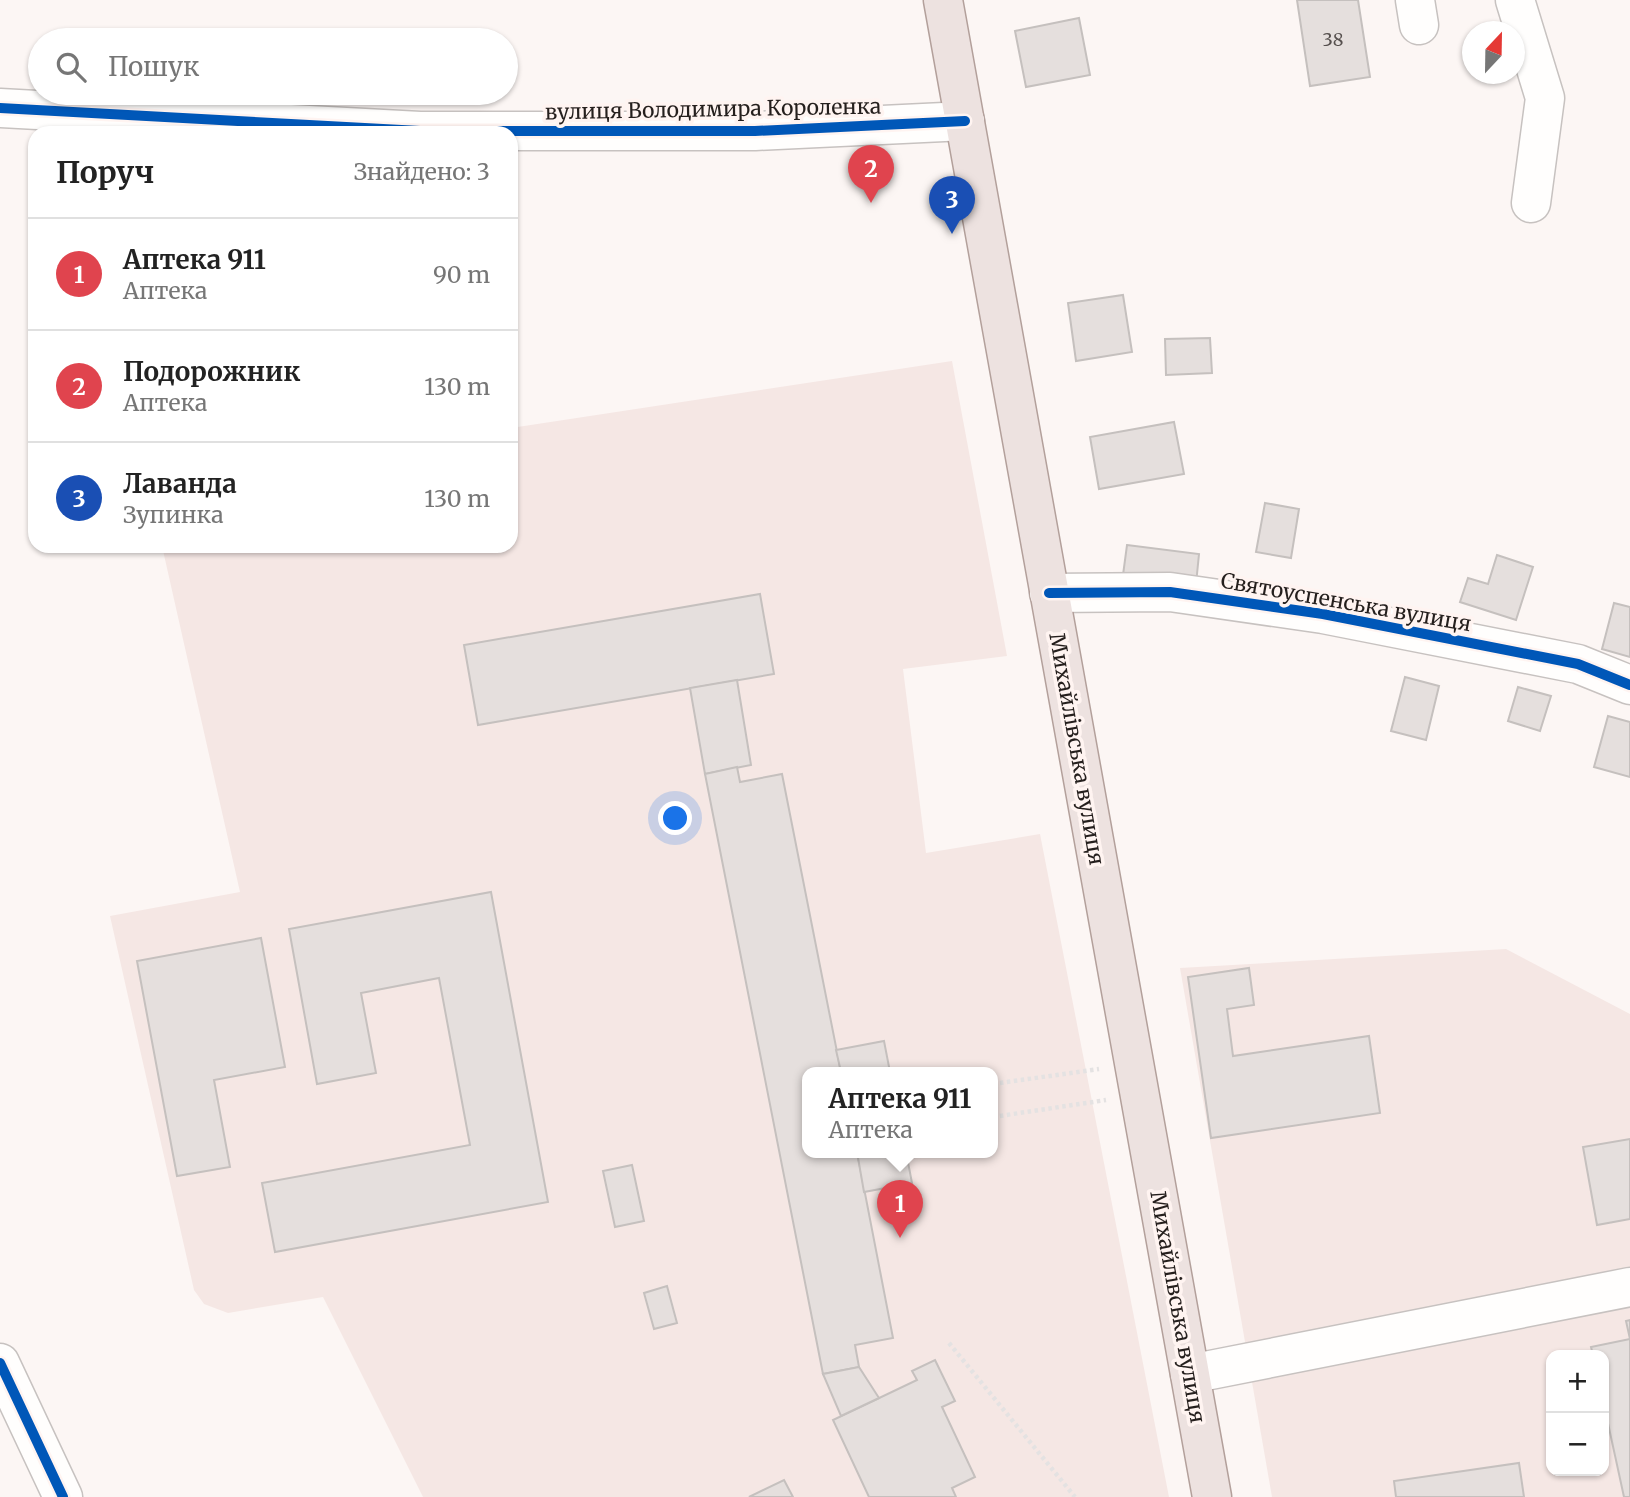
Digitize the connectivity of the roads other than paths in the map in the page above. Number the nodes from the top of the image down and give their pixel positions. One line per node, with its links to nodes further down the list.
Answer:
1 (943, 0): 4 (main road, Михайлівська вулиця)
2 (1515, 0): 7 (street)
3 (0, 108): 5 (street, вулиця Володимира Короленка)
4 (965, 121): 6 (street, вулиця Володимира Короленка); 8 (main road, Михайлівська вулиця)
5 (329, 126)
6 (518, 131)
7 (1531, 203)
8 (1049, 593): 9 (street, Святоуспенська вулиця); 12 (main road, Михайлівська вулиця)
9 (1630, 685)
10 (1630, 1287): 12 (street)
11 (0, 1363): 13 (street)
12 (1190, 1374): 14 (main road, Михайлівська вулиця)
13 (63, 1497)
14 (1212, 1497)

